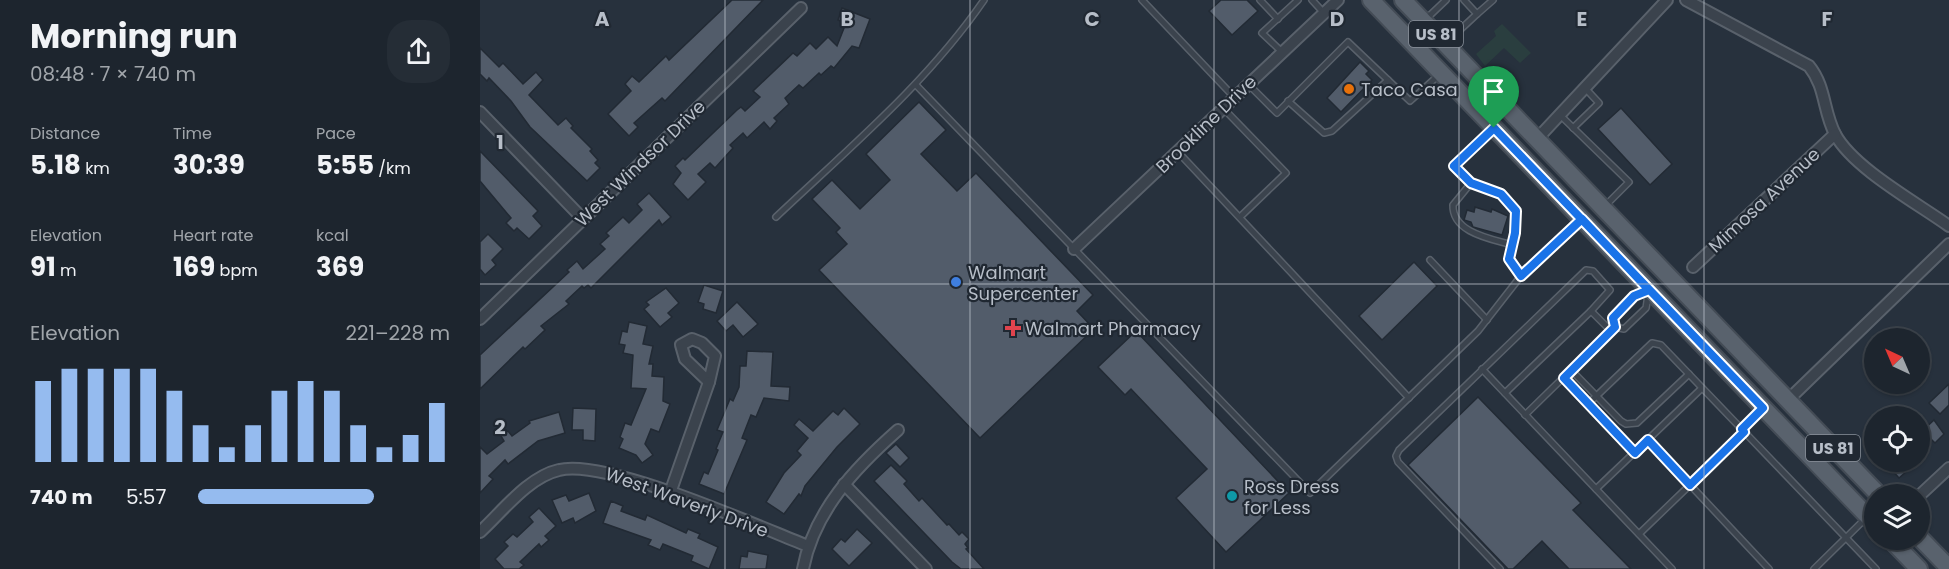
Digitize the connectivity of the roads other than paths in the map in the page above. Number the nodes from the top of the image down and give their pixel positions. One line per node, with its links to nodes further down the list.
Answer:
1 (984, 0): 24 (lane)
2 (1142, 0): 26 (lane)
3 (1261, 0): 17 (lane)
4 (1298, 0): 17 (lane)
5 (1312, 0): 15 (lane)
6 (1338, 0): 15 (street, Brookline Drive)
7 (1371, 0): 21 (main road, US 81)
8 (1403, 0): 18 (main road, US 81)
9 (1446, 0): 18 (lane)
10 (1464, 0): 16 (lane)
11 (1493, 0): 16 (lane)
12 (1667, 0): 25 (street)
13 (1686, 0): 33 (street)
14 (801, 8): 40 (street, West Windsor Drive)
15 (1324, 13): 20 (street, Brookline Drive)
16 (1477, 14): 19 (lane)
17 (1278, 19): 20 (lane)
18 (1424, 21): 19 (main road, US 81)
19 (1445, 45): 34 (main road, US 81)
20 (1282, 52): 23 (street, Brookline Drive)
21 (1442, 73): 22 (lane); 31 (main road, US 81)
22 (1388, 80): 27 (lane); 27 (lane)
23 (1248, 84): 26 (street, Brookline Drive); 27 (lane)
24 (916, 85): 38 (lane); 45 (lane)
25 (1585, 88): 30 (street); 32 (lane)
26 (1234, 97): 28 (street, Brookline Drive)
27 (1288, 101)
28 (1223, 108): 35 (street, Brookline Drive); 39 (lane)
29 (480, 112): 40 (street)
30 (1560, 115): 32 (lane); 34 (street)
31 (1494, 128): 36 (lane); 41 (main road, US 81)
32 (1574, 128): 37 (lane)
33 (1835, 134): 42 (street); 47 (street, Mimosa Avenue)
34 (1537, 139): 37 (main road, US 81)
35 (1178, 151): 39 (lane); 45 (street, Brookline Drive)
36 (1471, 183): 44 (lane); 44 (lane)
37 (1603, 209): 48 (main road, US 81)
38 (776, 217)
39 (1240, 217): 63 (lane)
40 (583, 219): 52 (street, West Windsor Drive)
41 (1582, 219): 49 (lane); 50 (main road, US 81)
42 (1949, 226)
43 (1949, 244): 64 (street)
44 (1512, 245): 49 (lane)
45 (1074, 249): 63 (lane)
46 (1430, 260): 53 (lane)
47 (1693, 267)
48 (1666, 274): 50 (main road); 64 (main road, US 81)
49 (1521, 276): 53 (lane)
50 (1649, 290): 54 (lane); 54 (lane); 66 (main road, US 81)
51 (1591, 311): 54 (lane); 55 (lane); 61 (lane)
52 (480, 319)
53 (1487, 320): 63 (lane)
54 (1613, 329): 56 (lane)
55 (1482, 369): 61 (lane); 90 (lane)
56 (1572, 371): 58 (lane); 62 (lane)
57 (1689, 374): 60 (lane); 62 (lane); 62 (lane)
58 (1564, 378): 65 (lane); 67 (lane)
59 (709, 382): 78 (street)
60 (1702, 388): 69 (lane); 70 (lane)
61 (1504, 393): 67 (lane)
62 (1596, 396): 65 (lane)
63 (1409, 398)
64 (1788, 400): 74 (main road, US 81)
65 (1588, 404): 71 (lane)
66 (1763, 408): 69 (lane); 79 (main road, US 81)
67 (1526, 415): 77 (lane)
68 (898, 430): 73 (street)
69 (1743, 431): 75 (lane); 83 (lane)
70 (1648, 440): 71 (lane); 75 (lane)
71 (1635, 453): 77 (lane)
72 (1949, 468): 76 (street)
73 (844, 484): 84 (street); 89 (street)
74 (1868, 484)
75 (1690, 485): 82 (lane); 92 (lane)
76 (1930, 486)
77 (1596, 489): 82 (lane)
78 (670, 493): 81 (street, West Waverly Drive); 84 (street, West Waverly Drive)
79 (1864, 507)
80 (1864, 523): 83 (lane)
81 (480, 532)
82 (1639, 534): 91 (lane)
83 (1846, 538): 93 (lane); 94 (lane)
84 (808, 546): 88 (street)
85 (1930, 548): 87 (main road)
86 (1901, 550): 95 (main road)
87 (1949, 568)
88 (803, 569)
89 (926, 569)
90 (1500, 569)
91 (1672, 569)
92 (1769, 569)
93 (1814, 569)
94 (1876, 569)
95 (1919, 569)

